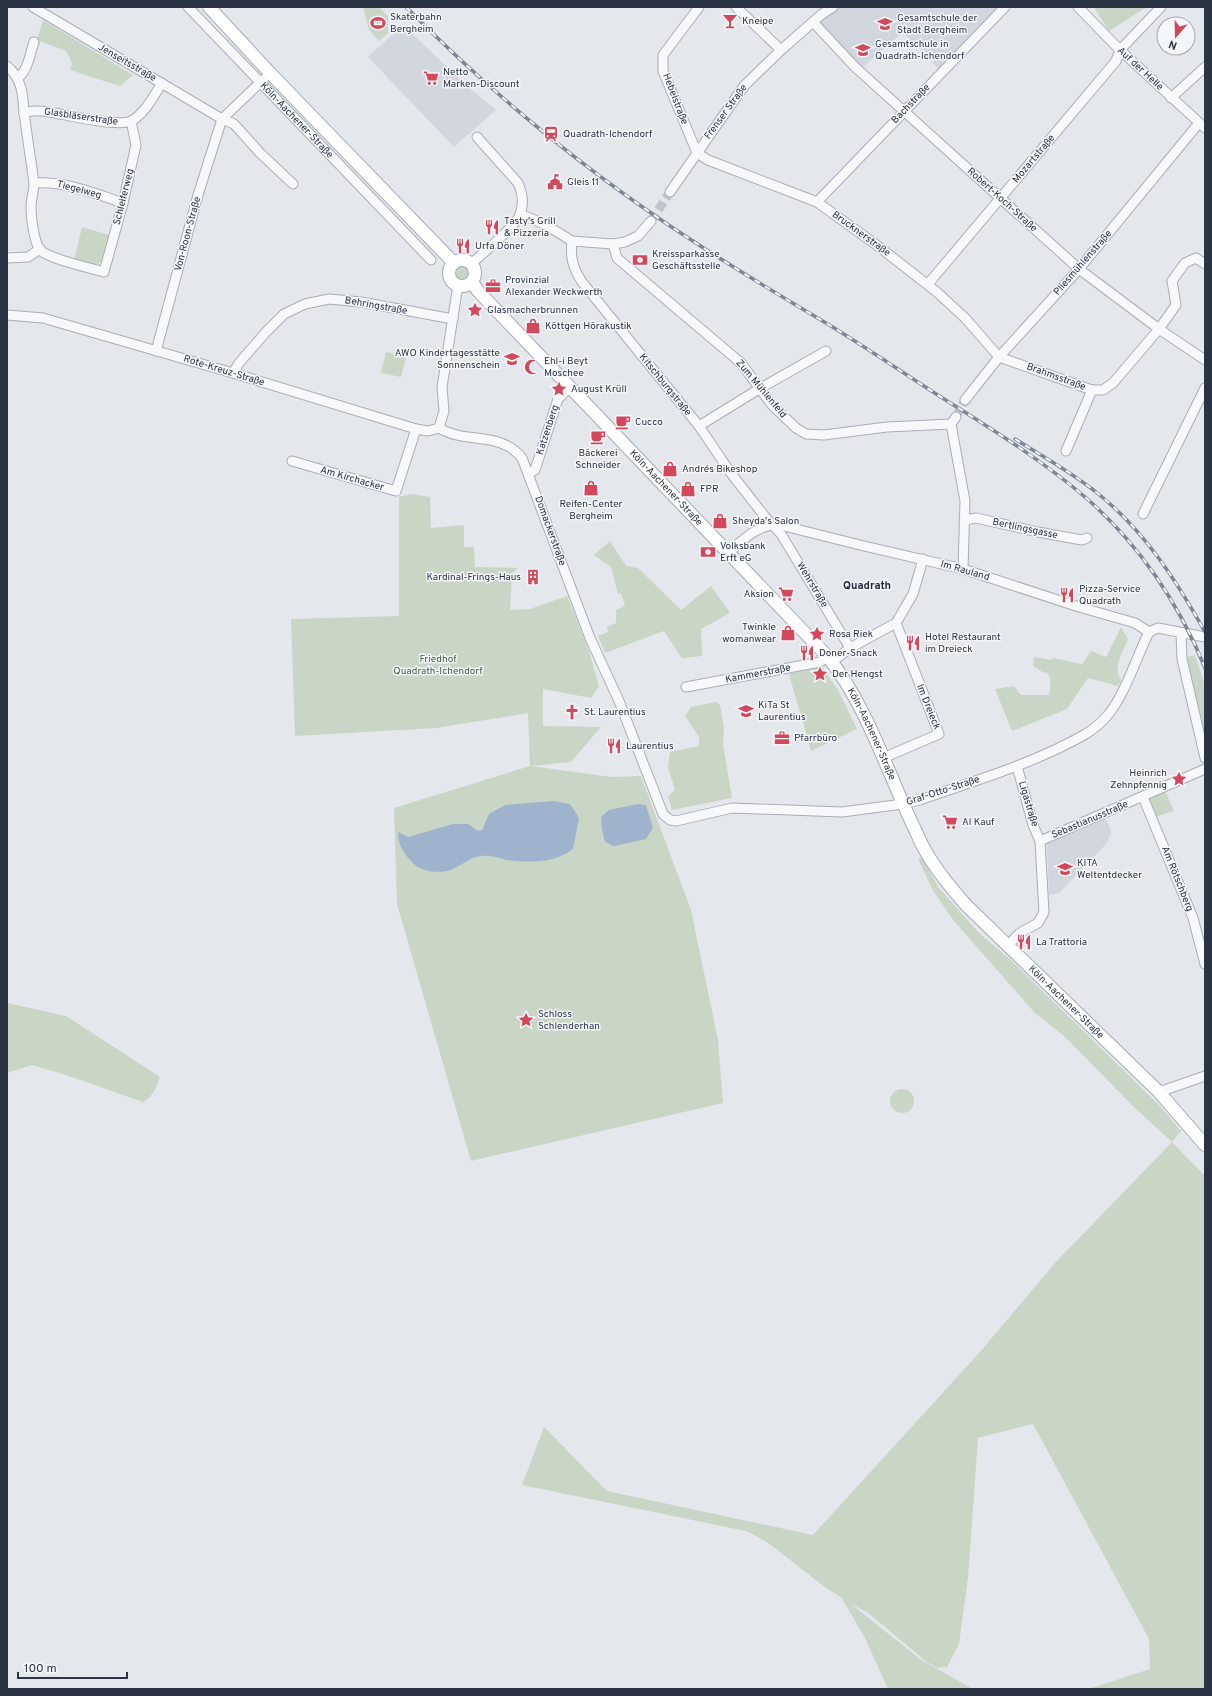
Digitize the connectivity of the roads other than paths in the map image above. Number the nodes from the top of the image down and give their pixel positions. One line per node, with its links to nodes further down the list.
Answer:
1 (33, 7): 18 (street, Jenseitsstraße)
2 (188, 7): 19 (street, Köln-Aachener-Straße)
3 (209, 7): 16 (main road, Köln-Aachener-Straße)
4 (699, 7): 27 (street, Hebelstraße)
5 (736, 7): 12 (street)
6 (833, 7): 10 (street, Frenser Straße)
7 (1005, 7): 21 (street, Bachstraße)
8 (1078, 7): 13 (street, Auf der Helle)
9 (1161, 7): 13 (street, Mozartstraße)
10 (813, 22): 12 (street, Frenser Straße); 21 (street, Robert-Koch-Straße)
11 (34, 42): 17 (street)
12 (781, 50): 27 (street, Frenser Straße)
13 (1120, 50): 20 (street, Auf der Helle); 31 (street, Mozartstraße)
14 (7, 66): 17 (street)
15 (1205, 67): 20 (street)
16 (270, 73): 19 (street, Von-Roon-Straße); 36 (main road, Köln-Aachener-Straße)
17 (18, 78): 22 (street)
18 (162, 82): 23 (street, Jenseitsstraße); 24 (street, Glasbläserstraße)
19 (260, 82): 23 (street, Von-Roon-Straße); 37 (street, Köln-Aachener-Straße)
20 (1171, 98): 25 (street, Auf der Helle)
21 (904, 111): 31 (street, Robert-Koch-Straße); 32 (street, Bachstraße)
22 (27, 112): 24 (street, Glasbläserstraße); 28 (street)
23 (222, 119): 29 (street); 53 (street, Von-Roon-Straße)
24 (131, 121): 33 (street, Schleiferweg)
25 (1202, 125): 46 (street, Pliesmühlenstraße)
26 (477, 137): 34 (street)
27 (697, 153): 30 (street, Frenser Straße); 32 (street, Brucknerstraße)
28 (34, 183): 33 (street, Tiegelweg); 40 (street)
29 (293, 184)
30 (670, 192)
31 (1001, 199): 46 (street, Robert-Koch-Straße); 48 (street, Mozartstraße)
32 (817, 202): 48 (street, Brucknerstraße)
33 (123, 203): 40 (street, Schleiferweg)
34 (520, 214): 38 (street); 44 (street)
35 (652, 221): 39 (street)
36 (421, 229): 37 (street); 43 (main road, Köln-Aachener-Straße)
37 (407, 233): 42 (street, Köln-Aachener-Straße)
38 (572, 241): 39 (street); 63 (street, Kitschburgstraße)
39 (613, 244): 60 (street, Zum Mühlenfeld)
40 (40, 249): 41 (street)
41 (7, 258)
42 (431, 260)
43 (454, 263): 44 (main road); 49 (main road)
44 (471, 264): 47 (main road)
45 (1205, 264): 52 (street, Brahmsstraße)
46 (1079, 269): 52 (street, Robert-Koch-Straße); 55 (street, Pliesmühlenstraße)
47 (472, 282): 49 (main road); 58 (main road, Köln-Aachener-Straße)
48 (928, 284): 55 (street, Brucknerstraße)
49 (458, 285): 51 (street)
50 (7, 315): 53 (street, Rote-Kreuz-Straße)
51 (453, 319): 57 (street, Behringstraße); 64 (street)
52 (1159, 330): 56 (street, Robert-Koch-Straße); 61 (street, Brahmsstraße)
53 (156, 350): 57 (street, Rote-Kreuz-Straße)
54 (826, 351): 60 (street)
55 (999, 357): 61 (street, Brahmsstraße); 62 (street, Pliesmühlenstraße)
56 (1205, 360)
57 (233, 373): 65 (street, Rote-Kreuz-Straße)
58 (570, 386): 68 (street, Katzenberg); 73 (main road, Köln-Aachener-Straße)
59 (1205, 388): 69 (street)
60 (759, 389): 63 (street); 70 (street, Zum Mühlenfeld)
61 (1092, 390): 66 (street)
62 (965, 400)
63 (699, 426): 71 (street, Kitschburgstraße)
64 (439, 428): 65 (street, Rote-Kreuz-Straße); 68 (street, Domackerstraße)
65 (416, 429): 67 (street, Am Kirchacker)
66 (1066, 451)
67 (292, 461)
68 (529, 473): 89 (street, Domackerstraße)
69 (1143, 514)
70 (964, 520): 72 (street, Bertlingsgasse); 75 (street)
71 (772, 524): 73 (street); 74 (street, Im Rauland); 80 (street, Wehrstraße)
72 (1087, 538)
73 (728, 552): 81 (main road, Köln-Aachener-Straße)
74 (923, 559): 75 (street, Im Rauland); 76 (street)
75 (963, 569): 77 (street, Im Rauland)
76 (896, 623): 80 (street, Kammerstraße); 83 (street, Im Dreieck)
77 (1149, 632): 78 (street); 85 (street, Graf-Otto-Straße)
78 (1181, 633): 79 (street); 84 (street)
79 (1205, 636)
80 (850, 648): 81 (street, Kammerstraße)
81 (830, 659): 82 (street, Kammerstraße); 83 (main road, Köln-Aachener-Straße)
82 (686, 687)
83 (883, 758): 88 (main road, Köln-Aachener-Straße)
84 (1205, 758)
85 (1017, 766): 88 (street, Graf-Otto-Straße); 90 (street, Ligastraße)
86 (1205, 769): 87 (street, Sebastianusstraße)
87 (1143, 797): 90 (street, Sebastianusstraße); 92 (street, Am Rötschberg)
88 (903, 804): 89 (street, Graf-Otto-Straße); 91 (main road, Köln-Aachener-Straße)
89 (670, 820)
90 (1040, 841): 91 (street, Sebastianusstraße)
91 (1008, 945): 94 (main road, Köln-Aachener-Straße)
92 (1205, 964)
93 (1205, 1076): 94 (street)
94 (1159, 1092): 95 (main road, Köln-Aachener-Straße)
95 (1205, 1145)

